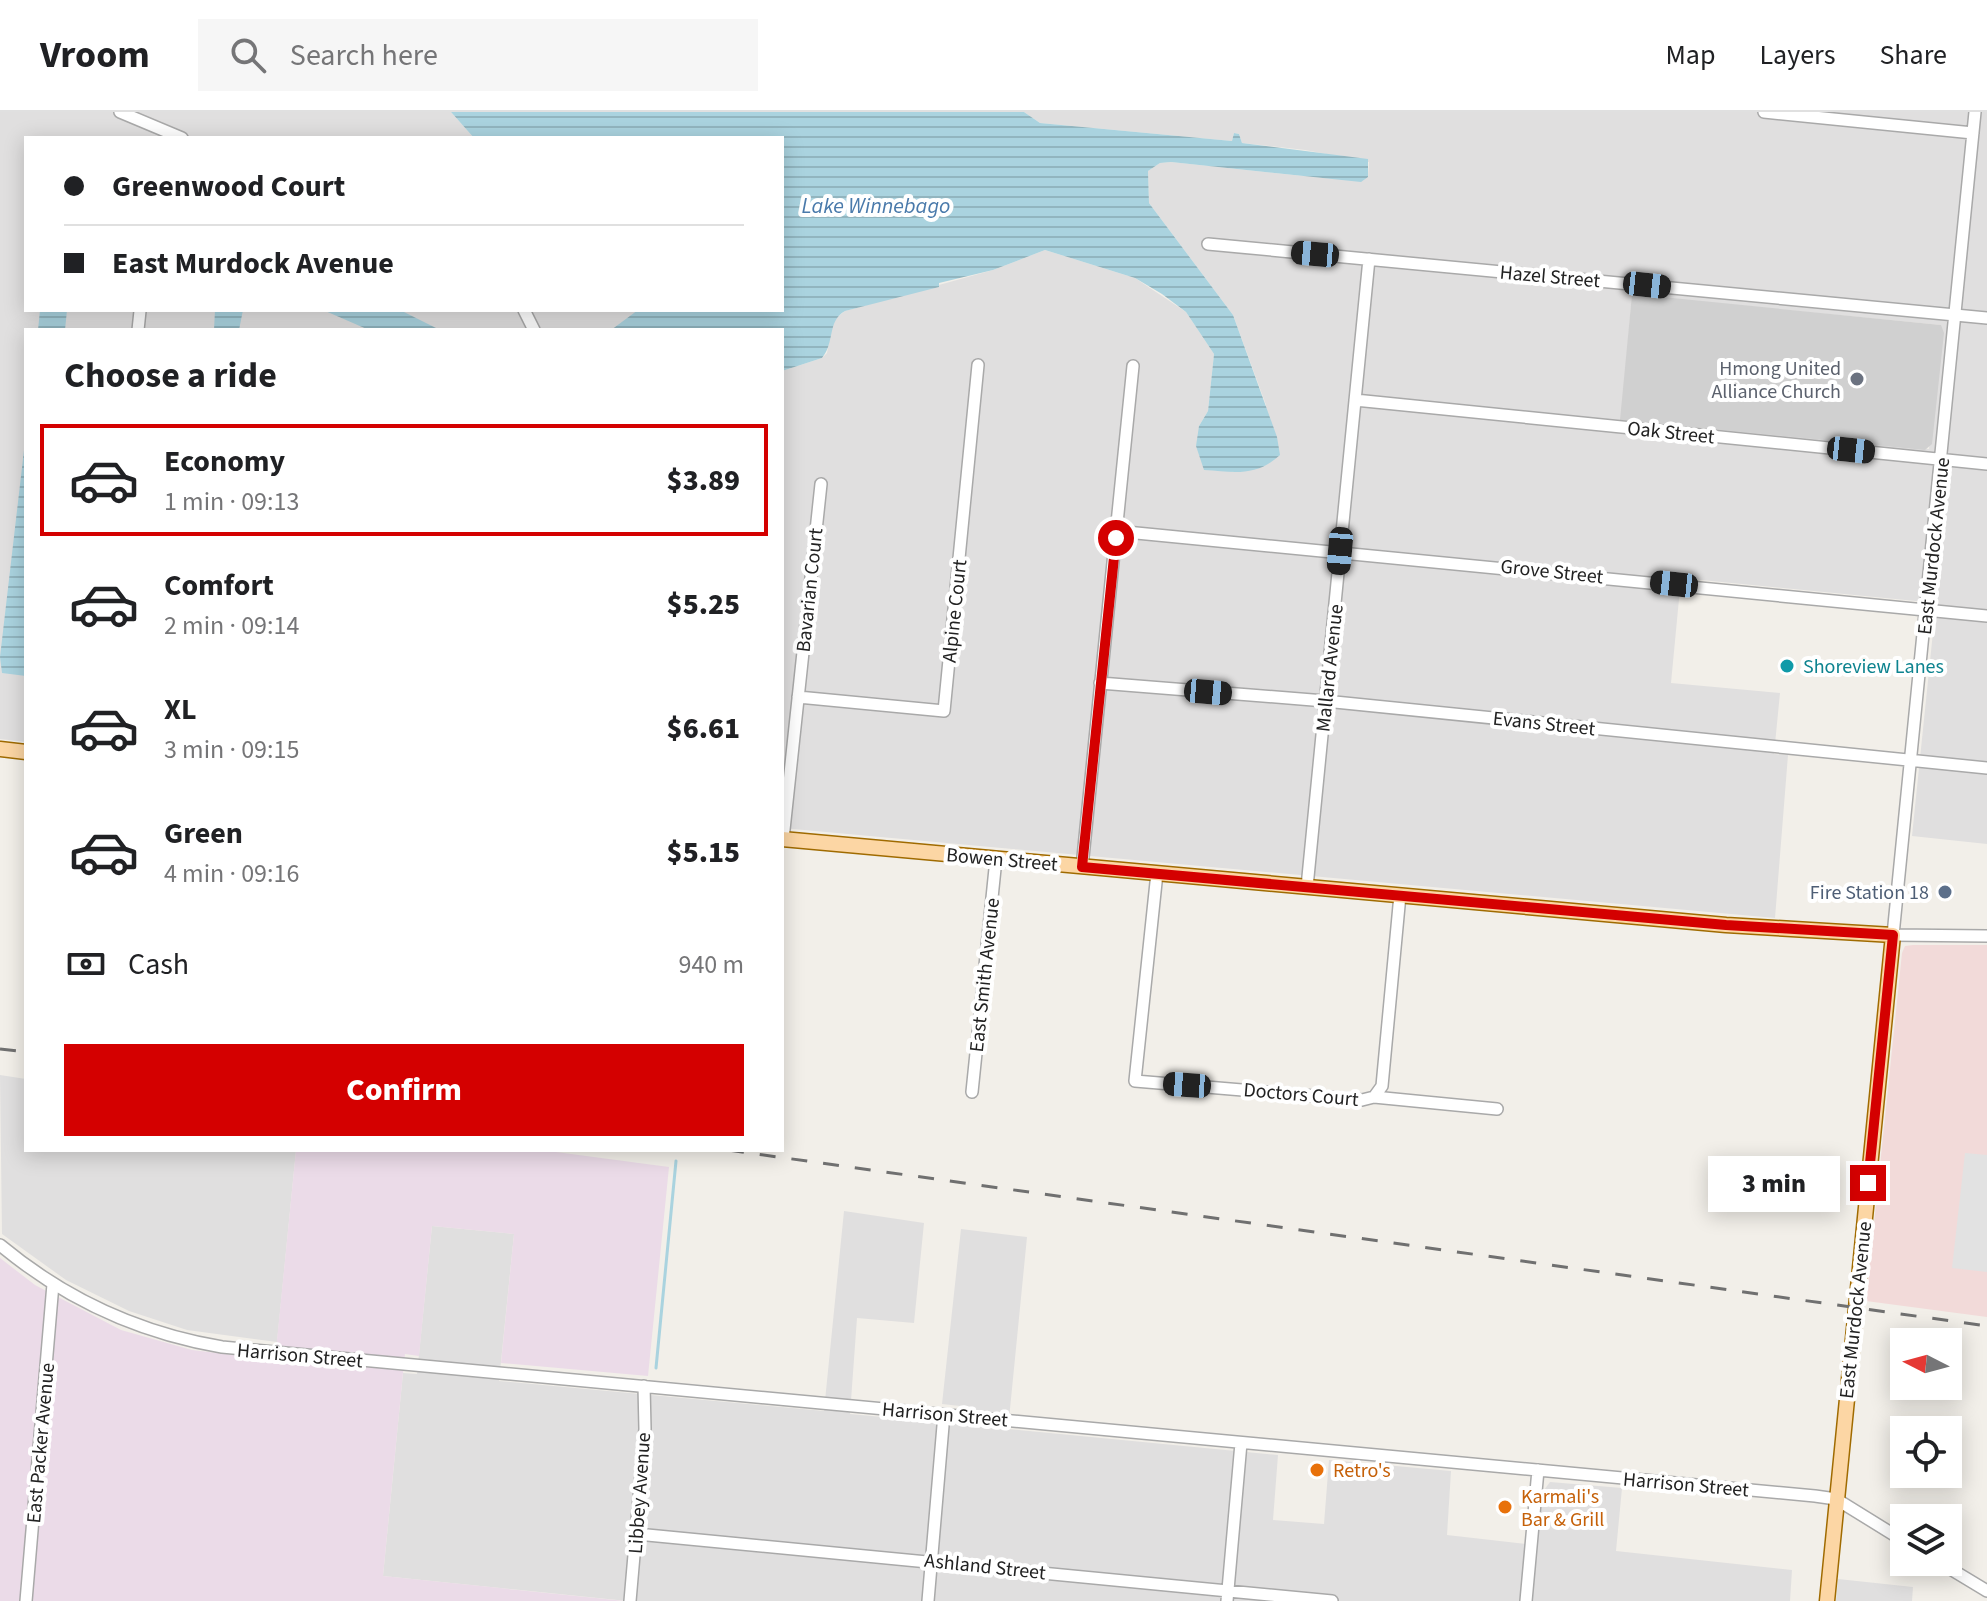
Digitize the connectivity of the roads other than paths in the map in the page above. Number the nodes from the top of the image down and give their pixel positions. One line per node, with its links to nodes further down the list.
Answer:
1 (120, 112): 5 (street)
2 (1764, 112): 4 (street)
3 (1975, 112): 4 (street, East Murdock Avenue)
4 (1973, 133): 8 (street, East Murdock Avenue)
5 (177, 136)
6 (1208, 244): 7 (street, Hazel Street)
7 (1369, 259): 8 (street, Hazel Street); 12 (street, Mallard Avenue)
8 (1956, 315): 9 (street, Hazel Street); 13 (street, East Murdock Avenue)
9 (1987, 318)
10 (978, 365): 21 (street, Alpine Court)
11 (1133, 366): 16 (street)
12 (1355, 400): 13 (street, Oak Street); 17 (street, Mallard Avenue)
13 (1942, 459): 14 (street, Oak Street); 18 (street, East Murdock Avenue)
14 (1987, 464)
15 (821, 484): 21 (street, Bavarian Court)
16 (1116, 531): 17 (street, Grove Street); 20 (street)
17 (1340, 551): 18 (street, Grove Street); 22 (street, Mallard Avenue)
18 (1926, 610): 19 (street, Grove Street); 25 (street, East Murdock Avenue)
19 (1987, 616)
20 (1100, 683): 22 (street, Evans Street); 30 (street)
21 (798, 697): 27 (street, Bavarian Court)
22 (1325, 701): 25 (street, Evans Street); 32 (street, Mallard Avenue)
23 (0, 749): 24 (main road)
24 (24, 752)
25 (1911, 760): 26 (street, Evans Street); 34 (street, East Murdock Avenue)
26 (1987, 768)
27 (784, 830)
28 (784, 839): 29 (main road, Bowen Street)
29 (996, 859): 30 (main road, Bowen Street); 36 (street, East Smith Avenue)
30 (1082, 867): 31 (main road, Bowen Street)
31 (1157, 873): 32 (main road, Bowen Street); 37 (street, Doctors Court)
32 (1307, 887): 33 (main road, Bowen Street)
33 (1400, 895): 34 (main road, Bowen Street); 37 (street, Doctors Court)
34 (1893, 935): 35 (street, Bowen Street); 45 (main road, East Murdock Avenue)
35 (1987, 936)
36 (972, 1092)
37 (1374, 1097): 38 (street)
38 (1497, 1109)
39 (0, 1245): 40 (street, Harrison Street)
40 (53, 1284): 41 (street, Harrison Street); 52 (street, East Packer Avenue)
41 (644, 1386): 42 (street, Harrison Street); 47 (street, Libbey Avenue)
42 (944, 1414): 43 (street, Harrison Street); 48 (street)
43 (1241, 1443): 44 (street, Harrison Street); 51 (street)
44 (1538, 1470): 45 (street, Harrison Street); 56 (street)
45 (1836, 1499): 46 (street, Harrison Street); 57 (main road, East Murdock Avenue)
46 (1890, 1532)
47 (637, 1534): 48 (street, Ashland Street); 53 (street, Libbey Avenue)
48 (931, 1561): 51 (street, Ashland Street); 54 (street)
49 (1962, 1576): 50 (street)
50 (1987, 1591)
51 (1228, 1596): 55 (street, Ashland Street)
52 (26, 1601)
53 (630, 1601)
54 (928, 1601)
55 (1332, 1601)
56 (1526, 1601)
57 (1827, 1601)

